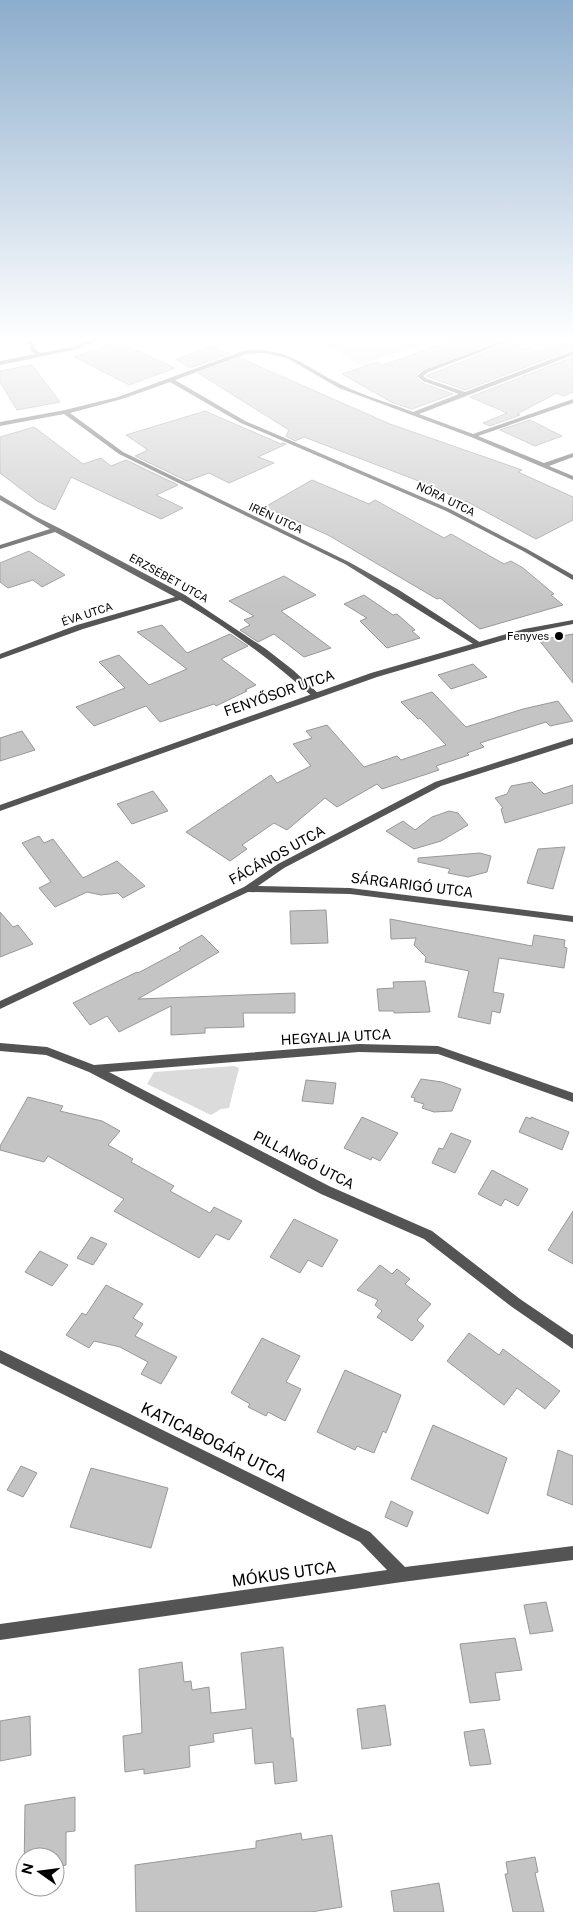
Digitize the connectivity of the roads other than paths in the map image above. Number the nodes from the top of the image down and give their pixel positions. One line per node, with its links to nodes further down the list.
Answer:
1 (86, 427): 15 (street, IRÉN UTCA)
2 (255, 427): 12 (street, NÓRA UTCA)
3 (449, 427): 5 (street)
4 (498, 427): 5 (street)
5 (473, 436): 7 (street)
6 (573, 455): 7 (street)
7 (545, 465): 8 (street)
8 (573, 478)
9 (0, 497): 10 (street, ERZSÉBET UTCA)
10 (57, 529): 11 (street); 13 (street, ERZSÉBET UTCA)
11 (0, 547)
12 (573, 578)
13 (182, 597): 16 (street, ÉVA UTCA); 17 (street, ERZSÉBET UTCA)
14 (573, 622): 15 (street, FENYŐSOR UTCA)
15 (478, 645): 17 (street, FENYŐSOR UTCA)
16 (0, 657)
17 (316, 695): 19 (street, FENYŐSOR UTCA)
18 (573, 741): 20 (street, FÁCÁNOS UTCA)
19 (0, 808)
20 (247, 889): 21 (street, SÁRGARIGÓ UTCA); 22 (street, FÁCÁNOS UTCA)
21 (573, 919)
22 (0, 1005)
23 (0, 1046): 24 (street, PILLANGÓ UTCA)
24 (93, 1069): 25 (street, HEGYALJA UTCA); 26 (street, PILLANGÓ UTCA)
25 (573, 1098)
26 (573, 1344)
27 (0, 1356): 29 (street, KATICABOGÁR UTCA)
28 (573, 1553): 29 (street, MÓKUS UTCA)
29 (402, 1575): 30 (street, MÓKUS UTCA)
30 (0, 1632)

